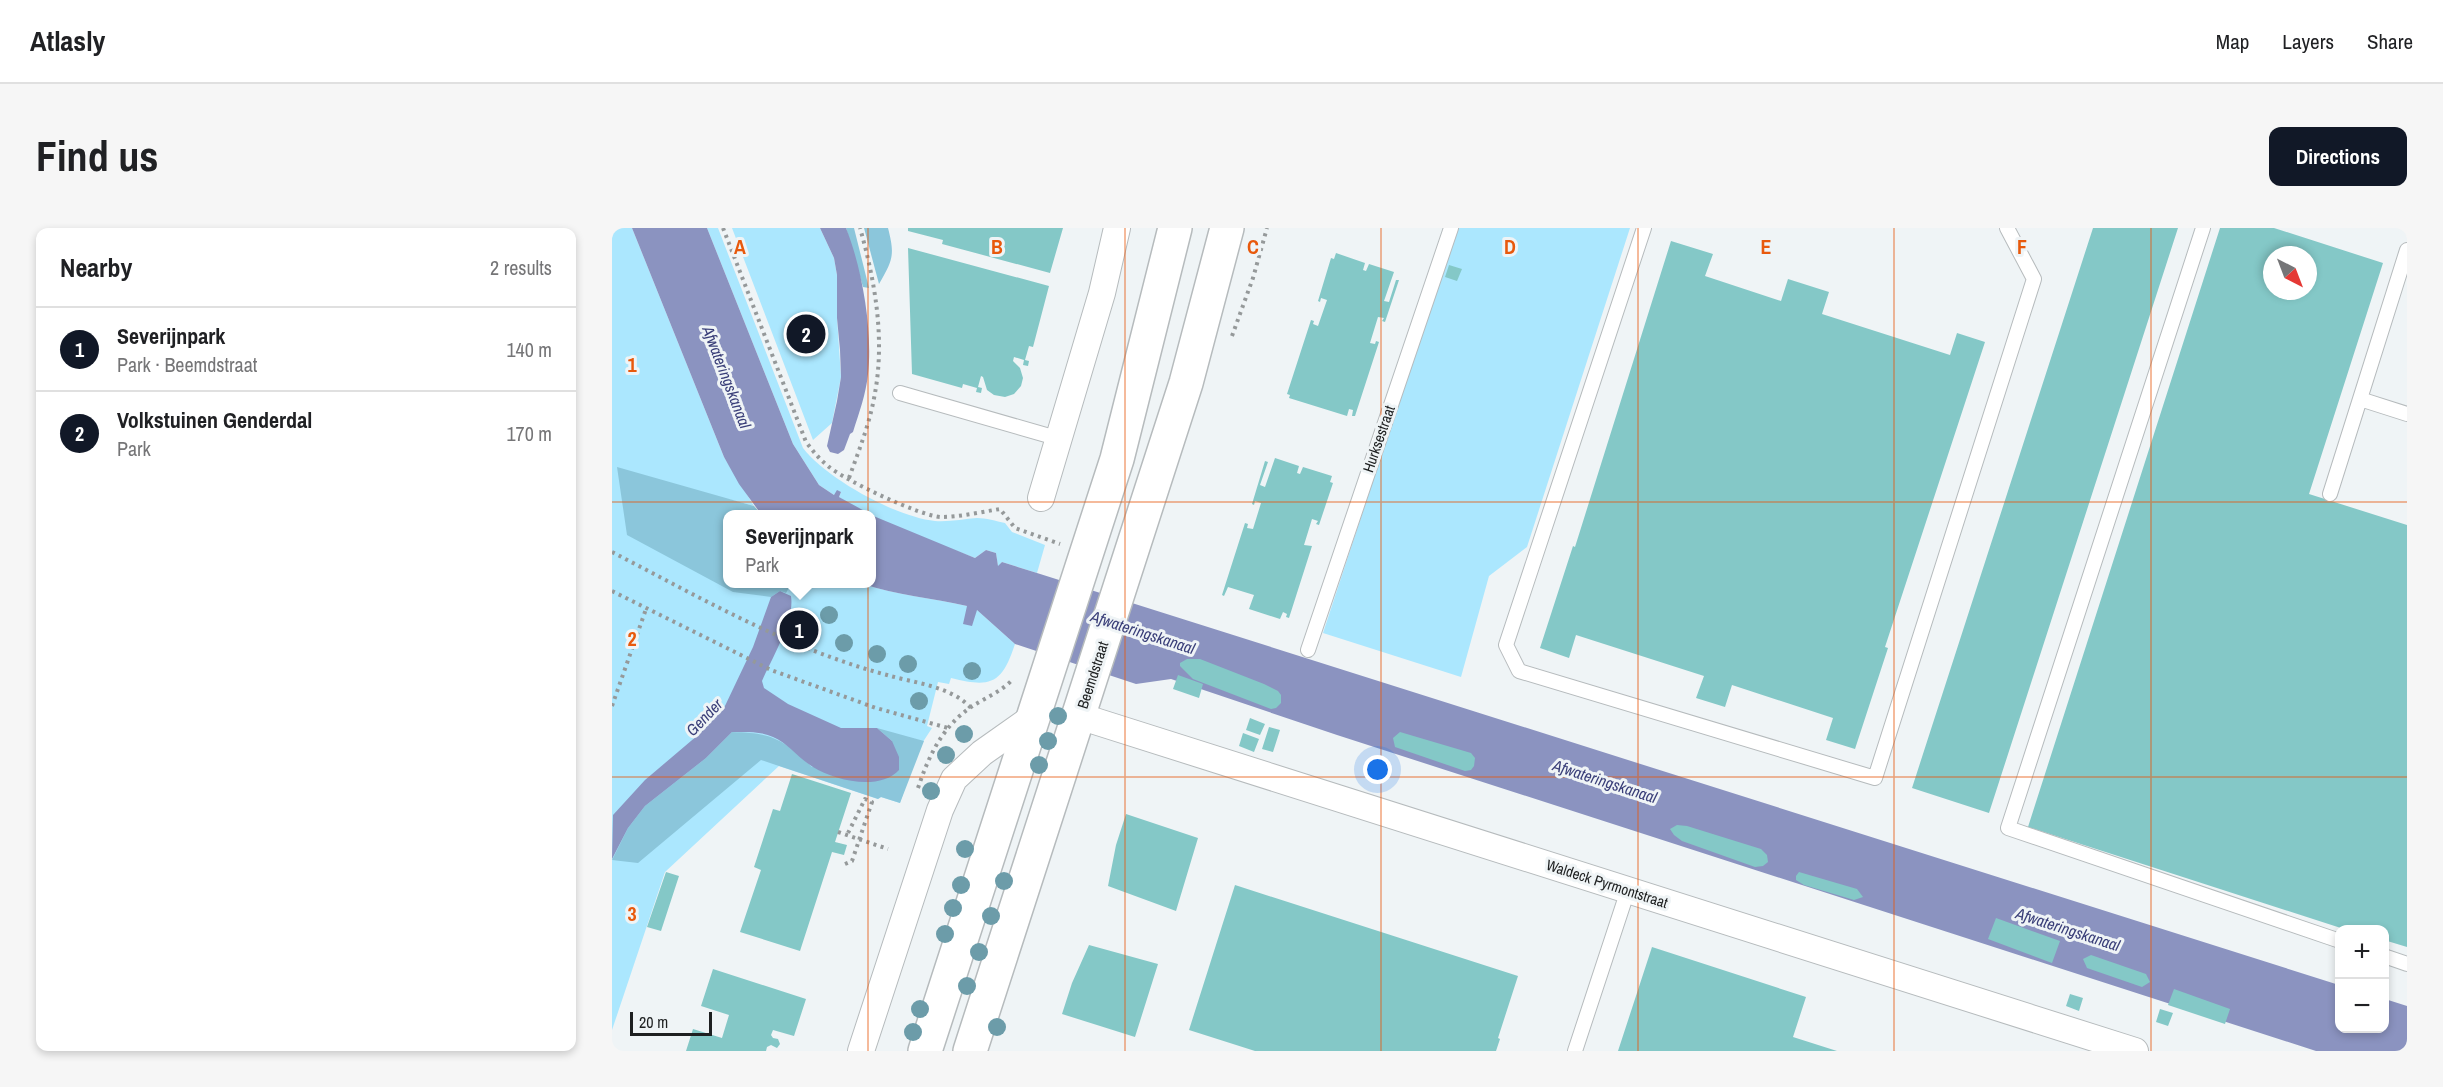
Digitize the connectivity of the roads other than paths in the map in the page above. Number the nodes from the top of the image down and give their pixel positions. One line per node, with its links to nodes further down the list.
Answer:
1 (1117, 228): 12 (street)
2 (1175, 228): 17 (main road)
3 (1227, 228): 16 (main road, Beemdstraat)
4 (1451, 228): 15 (lane, Hurksestraat)
5 (1644, 228): 6 (lane)
6 (2007, 228)
7 (2202, 228): 19 (lane)
8 (2407, 250): 10 (lane)
9 (900, 393): 12 (lane)
10 (2360, 399): 11 (lane); 13 (lane)
11 (2407, 414)
12 (1060, 439): 14 (street)
13 (2330, 494)
14 (1041, 498)
15 (1308, 650)
16 (1079, 716): 18 (street, Waldeck Pyrmontstraat); 24 (main road, Beemdstraat)
17 (1033, 717): 22 (street); 23 (main road)
18 (1628, 890): 25 (lane); 26 (street, Waldeck Pyrmontstraat)
19 (2335, 939)
20 (2389, 957): 21 (lane)
21 (2407, 964)
22 (861, 1051)
23 (925, 1051)
24 (970, 1051)
25 (1575, 1051)
26 (2135, 1051)

